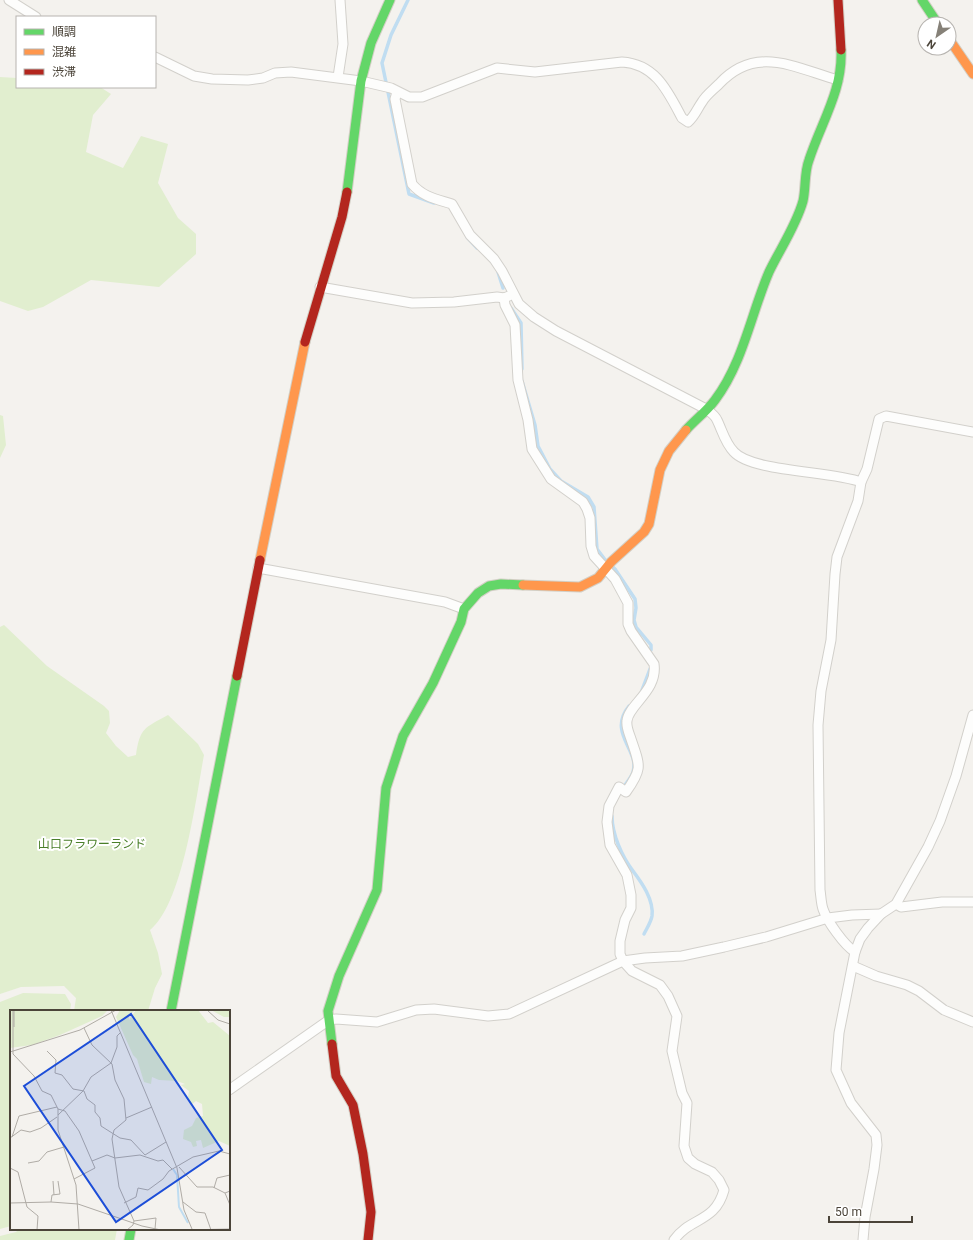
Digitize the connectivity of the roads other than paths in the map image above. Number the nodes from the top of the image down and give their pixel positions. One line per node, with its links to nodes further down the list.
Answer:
1 (9, 0): 6 (street)
2 (340, 0): 11 (street)
3 (390, 0): 13 (street)
4 (838, 0): 12 (street)
5 (922, 0): 7 (street)
6 (34, 16)
7 (933, 16)
8 (957, 51): 10 (street)
9 (156, 57): 11 (street)
10 (973, 74)
11 (338, 77): 13 (street)
12 (838, 80): 14 (street); 17 (street)
13 (361, 81): 14 (street); 15 (street)
14 (390, 88): 16 (street)
15 (320, 287): 16 (street); 21 (street)
16 (508, 296): 17 (street); 20 (street)
17 (706, 409): 19 (street); 20 (street)
18 (973, 432): 19 (street)
19 (860, 482): 27 (street)
20 (608, 566): 22 (street); 29 (street)
21 (258, 568): 22 (street); 31 (street)
22 (464, 609): 32 (street)
23 (973, 714): 25 (street)
24 (973, 902): 25 (street)
25 (896, 904): 26 (street)
26 (881, 914): 27 (street); 28 (street)
27 (828, 918): 28 (street); 29 (street)
28 (855, 952): 30 (street)
29 (623, 961): 32 (street); 38 (street)
30 (853, 966): 33 (street); 39 (street)
31 (171, 1010)
32 (328, 1020): 34 (street); 37 (street)
33 (973, 1022)
34 (230, 1089)
35 (131, 1230): 36 (street)
36 (129, 1240)
37 (368, 1240)
38 (674, 1240)
39 (863, 1240)

